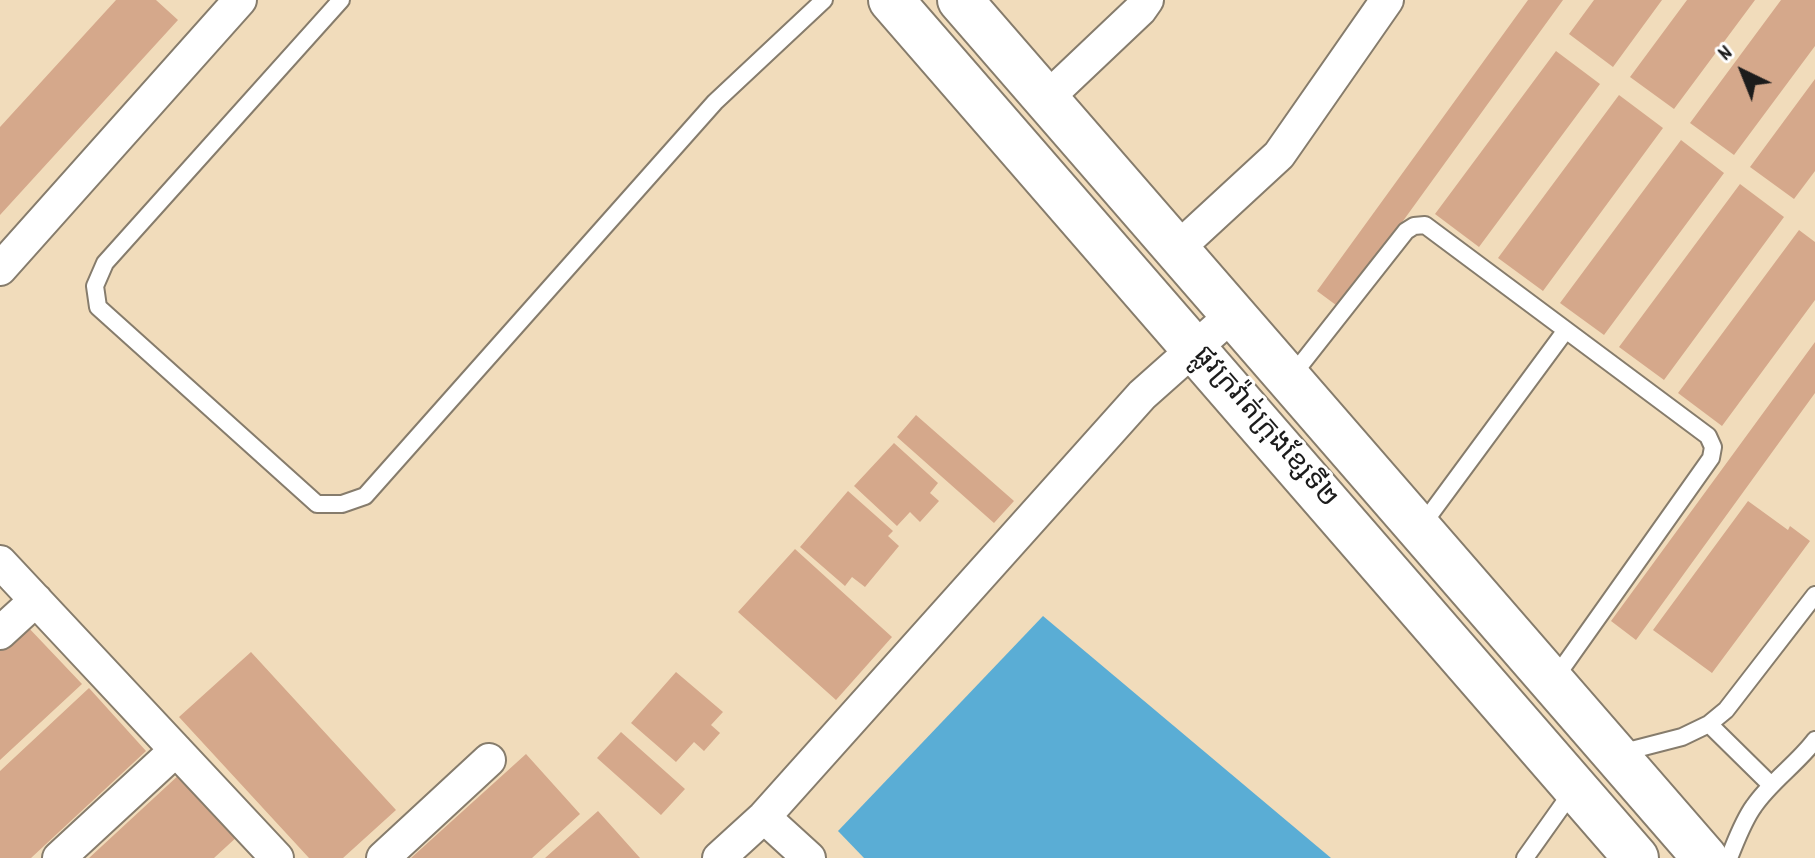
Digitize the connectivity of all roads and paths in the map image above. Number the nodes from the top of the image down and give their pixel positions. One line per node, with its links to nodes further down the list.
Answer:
1 (240, 0): 10 (street)
2 (341, 0): 3 (lane)
3 (824, 0)
4 (891, 0): 13 (main road, ផ្លូវក្រវ៉ាត់ក្រុងខ្សែទី២)
5 (960, 0): 8 (main road, ផ្លូវក្រវ៉ាត់ក្រុងខ្សែទី២)
6 (1147, 0): 8 (street)
7 (1387, 0): 9 (street)
8 (1046, 99): 9 (main road, ផ្លូវក្រវ៉ាត់ក្រុងខ្សែទី២)
9 (1176, 250): 11 (main road, ផ្លូវក្រវ៉ាត់ក្រុងខ្សែទី២)
10 (0, 269)
11 (1232, 315): 13 (street); 14 (main road, ផ្លូវក្រវ៉ាត់ក្រុងខ្សែទី២)
12 (1566, 330): 14 (lane); 15 (lane); 20 (lane)
13 (1194, 349): 27 (main road, ផ្លូវក្រវ៉ាត់ក្រុងខ្សែទី២); 28 (street)
14 (1289, 380): 15 (main road, ផ្លូវក្រវ៉ាត់ក្រុងខ្សែទី២)
15 (1419, 529): 20 (main road, ផ្លូវក្រវ៉ាត់ក្រុងខ្សែទី២)
16 (0, 562): 18 (street)
17 (1815, 595): 21 (lane)
18 (36, 600): 19 (street); 23 (street)
19 (0, 633)
20 (1552, 682): 24 (main road, ផ្លូវក្រវ៉ាត់ក្រុងខ្សែទី២)
21 (1709, 724): 24 (lane); 26 (lane)
22 (1815, 740): 26 (lane)
23 (176, 750): 29 (street); 30 (street)
24 (1615, 754): 36 (main road, ផ្លូវក្រវ៉ាត់ក្រុងខ្សែទី២)
25 (489, 760): 31 (street)
26 (1771, 785): 37 (lane)
27 (1575, 788): 34 (lane); 35 (main road, ផ្លូវក្រវ៉ាត់ក្រុងខ្សែទី២)
28 (764, 817): 32 (street); 33 (street)
29 (59, 858)
30 (277, 858)
31 (383, 858)
32 (719, 858)
33 (809, 858)
34 (1525, 858)
35 (1636, 858)
36 (1705, 858)
37 (1729, 858)

